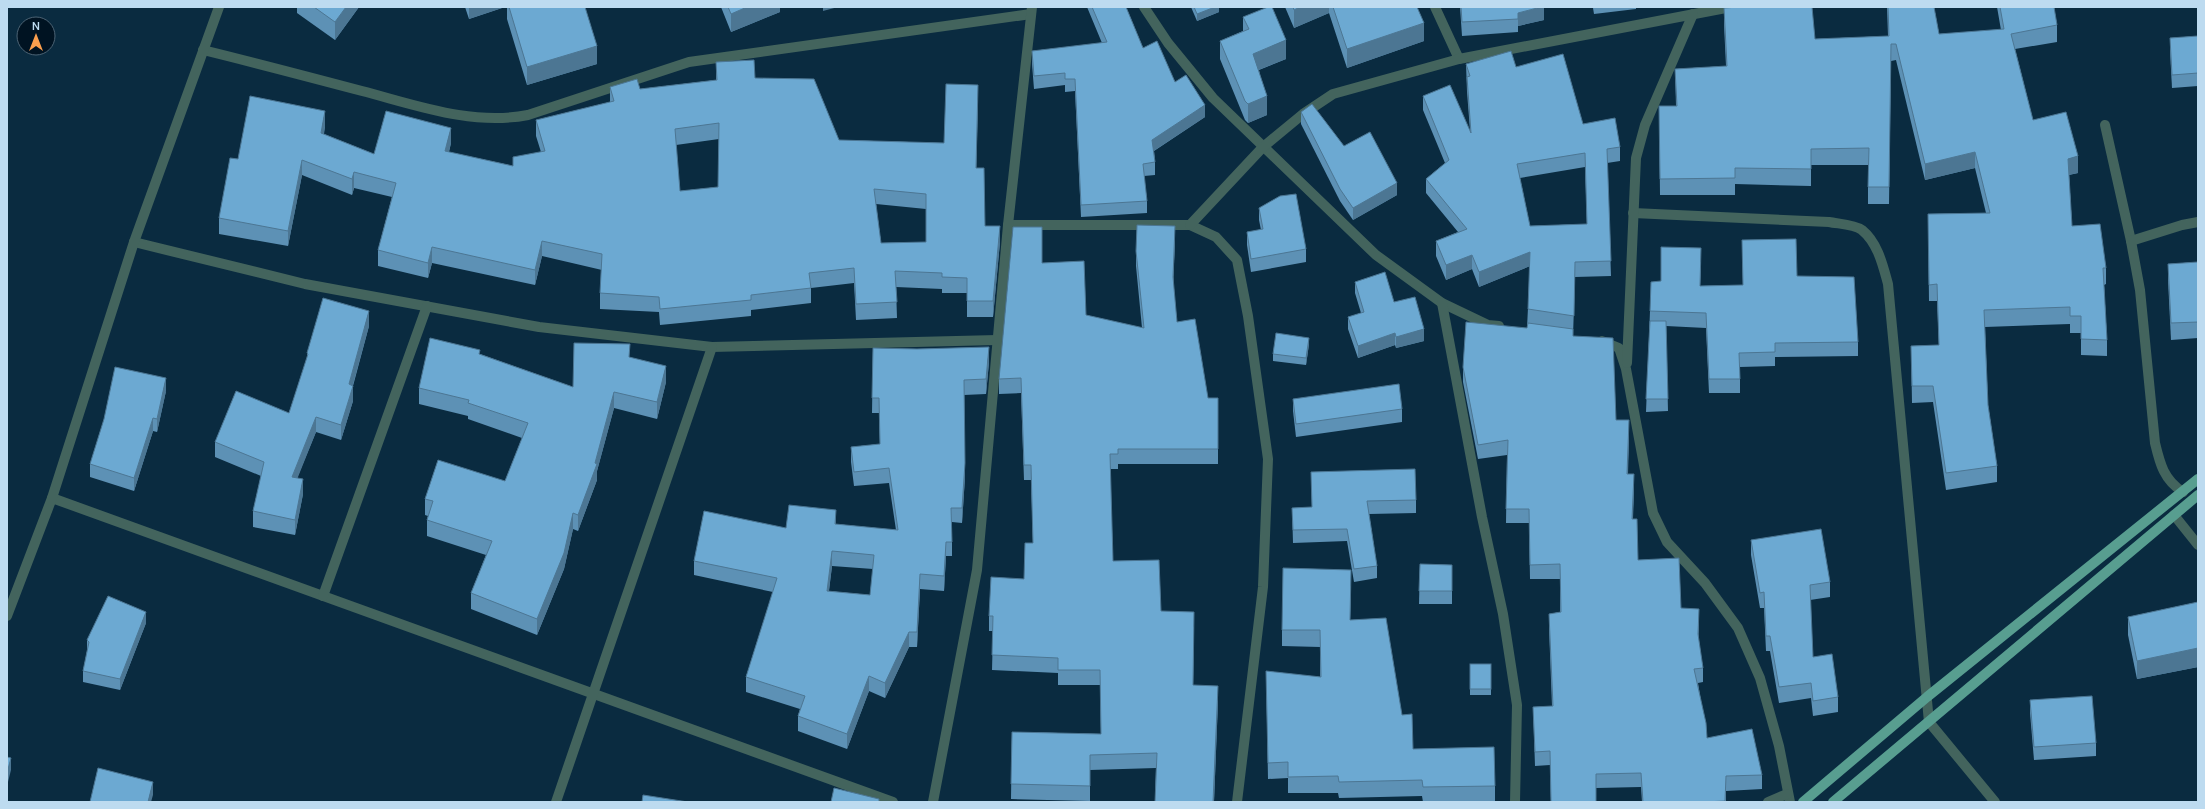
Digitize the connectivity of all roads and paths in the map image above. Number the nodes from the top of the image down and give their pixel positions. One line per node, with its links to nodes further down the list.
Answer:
1 (219, 7): 8 (street)
2 (1144, 7): 11 (street)
3 (1434, 7): 9 (street)
4 (1731, 7): 5 (street)
5 (1706, 9): 7 (street)
6 (1031, 11): 8 (street); 14 (street)
7 (1693, 14): 9 (street); 12 (street)
8 (204, 50): 17 (street)
9 (1459, 60): 11 (street)
10 (2105, 125): 16 (street)
11 (1263, 147): 15 (street); 18 (street)
12 (1633, 213): 24 (street); 34 (street)
13 (2198, 222): 16 (street)
14 (1008, 225): 15 (street); 22 (street)
15 (1190, 226): 40 (street)
16 (2131, 241): 26 (street)
17 (134, 242): 19 (street); 28 (street)
18 (1442, 303): 20 (street); 41 (street)
19 (427, 306): 23 (street); 31 (street)
20 (1511, 328)
21 (1588, 339): 24 (street)
22 (997, 340): 23 (street); 39 (street)
23 (712, 347): 33 (street)
24 (1626, 369): 36 (street)
25 (2198, 479): 26 (main road)
26 (2183, 492): 34 (main road)
27 (2198, 495): 29 (main road)
28 (52, 498): 31 (street); 32 (street)
29 (2174, 516): 30 (street); 35 (main road)
30 (2198, 545)
31 (324, 596): 33 (street)
32 (7, 616)
33 (592, 693): 37 (street); 38 (street)
34 (1927, 696): 35 (street); 43 (main road)
35 (1929, 722): 44 (main road); 45 (street)
36 (1788, 798): 42 (street)
37 (556, 802)
38 (893, 802)
39 (933, 802)
40 (1237, 802)
41 (1515, 802)
42 (1768, 802)
43 (1803, 802)
44 (1833, 802)
45 (1995, 802)

